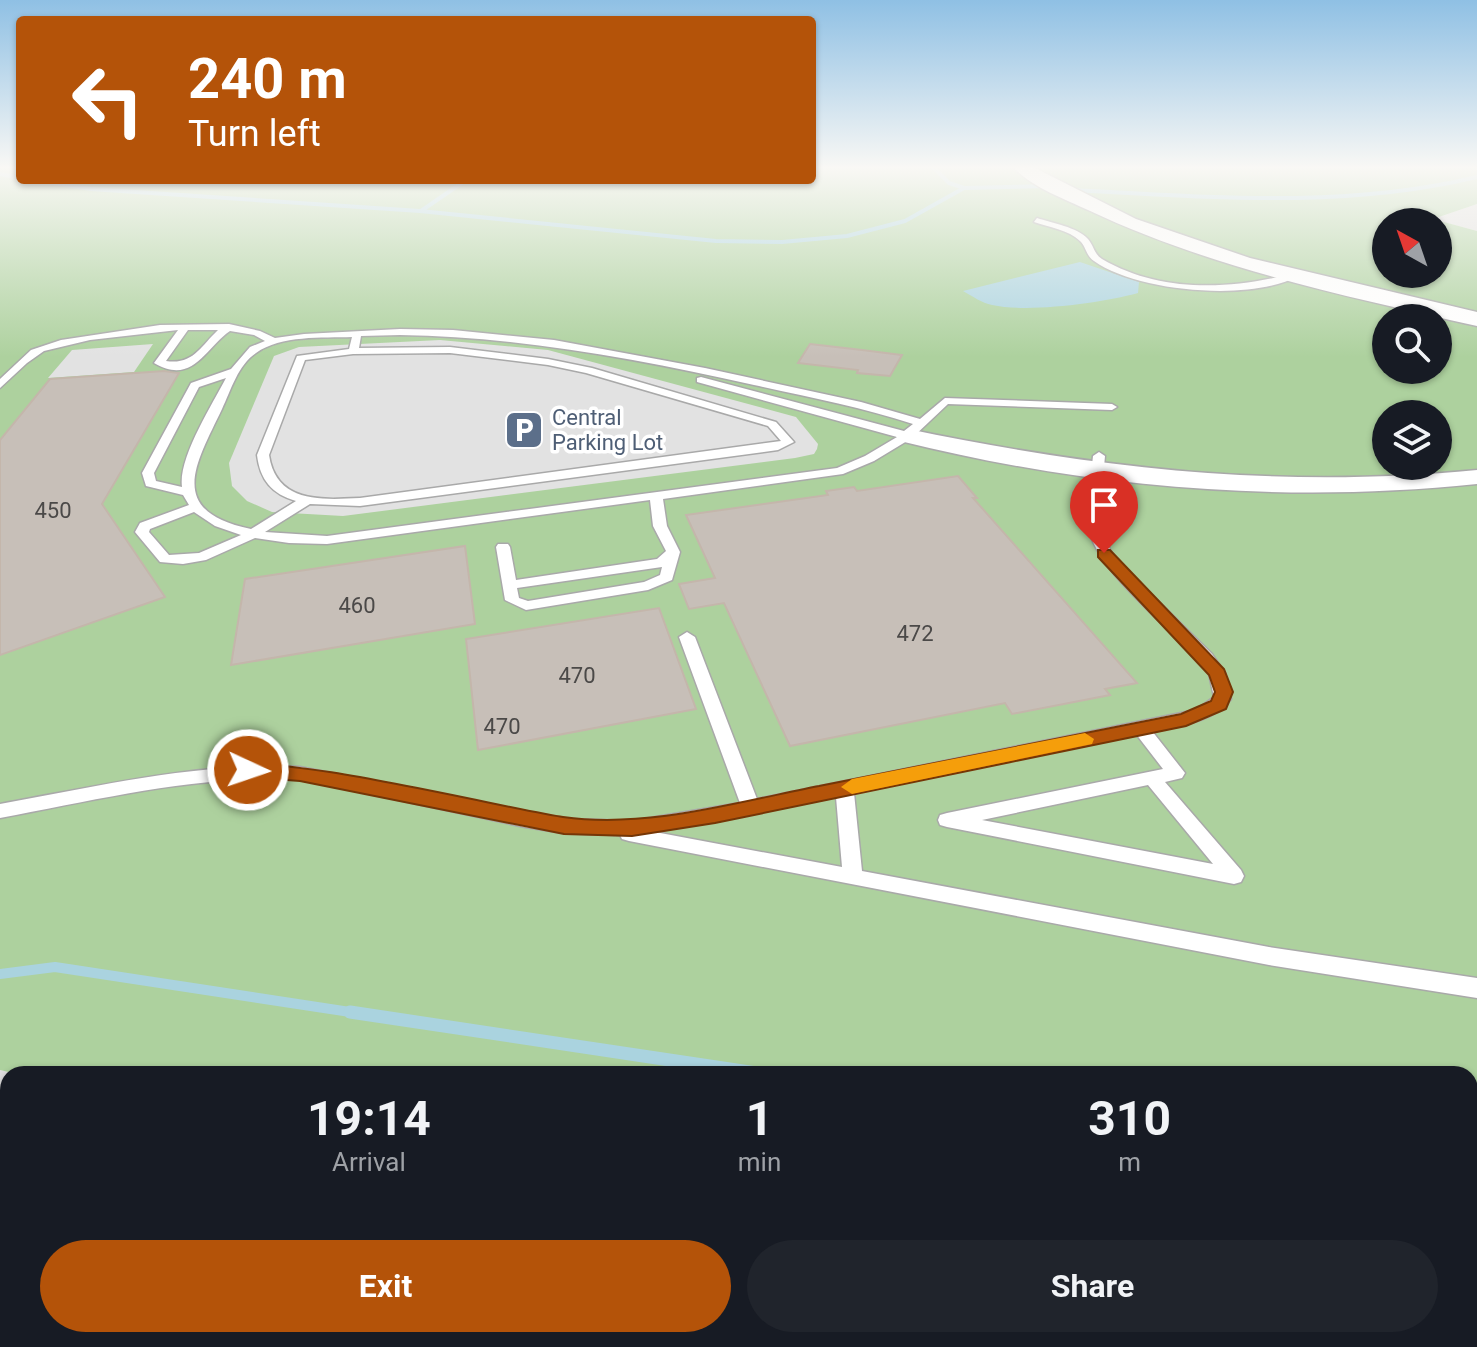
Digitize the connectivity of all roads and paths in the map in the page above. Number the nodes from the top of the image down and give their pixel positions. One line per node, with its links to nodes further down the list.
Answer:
1 (1064, 231): 4 (lane)
2 (1150, 231): 4 (street)
3 (1195, 231): 5 (street)
4 (1294, 276): 6 (street)
5 (1477, 304)
6 (1477, 319)
7 (229, 327): 8 (lane); 8 (lane); 10 (lane)
8 (184, 329): 16 (lane)
9 (357, 334): 10 (lane); 11 (lane); 12 (lane)
10 (274, 341): 15 (lane)
11 (576, 344): 13 (lane); 14 (lane)
12 (353, 351): 14 (lane); 26 (lane)
13 (635, 358): 18 (lane); 18 (lane)
14 (548, 362): 26 (lane)
15 (236, 371): 24 (lane); 24 (lane)
16 (0, 385)
17 (1112, 407): 18 (lane)
18 (915, 430): 21 (street); 25 (lane)
19 (1477, 456): 20 (street)
20 (1452, 460)
21 (1098, 464): 22 (street); 23 (street); 33 (lane)
22 (1372, 467)
23 (1477, 477)
24 (188, 492): 27 (lane)
25 (656, 497): 28 (lane); 30 (lane)
26 (309, 499): 29 (lane)
27 (197, 506): 29 (lane); 29 (lane)
28 (500, 519): 29 (lane); 31 (lane)
29 (249, 533)
30 (673, 552): 31 (lane); 31 (lane)
31 (509, 585)
32 (687, 637): 36 (lane)
33 (1141, 728): 34 (lane); 35 (lane)
34 (1152, 778): 34 (lane)
35 (844, 788): 36 (lane); 39 (lane)
36 (751, 807): 38 (lane)
37 (0, 811): 38 (lane)
38 (596, 828): 39 (lane)
39 (853, 875): 40 (lane)
40 (1477, 988)

